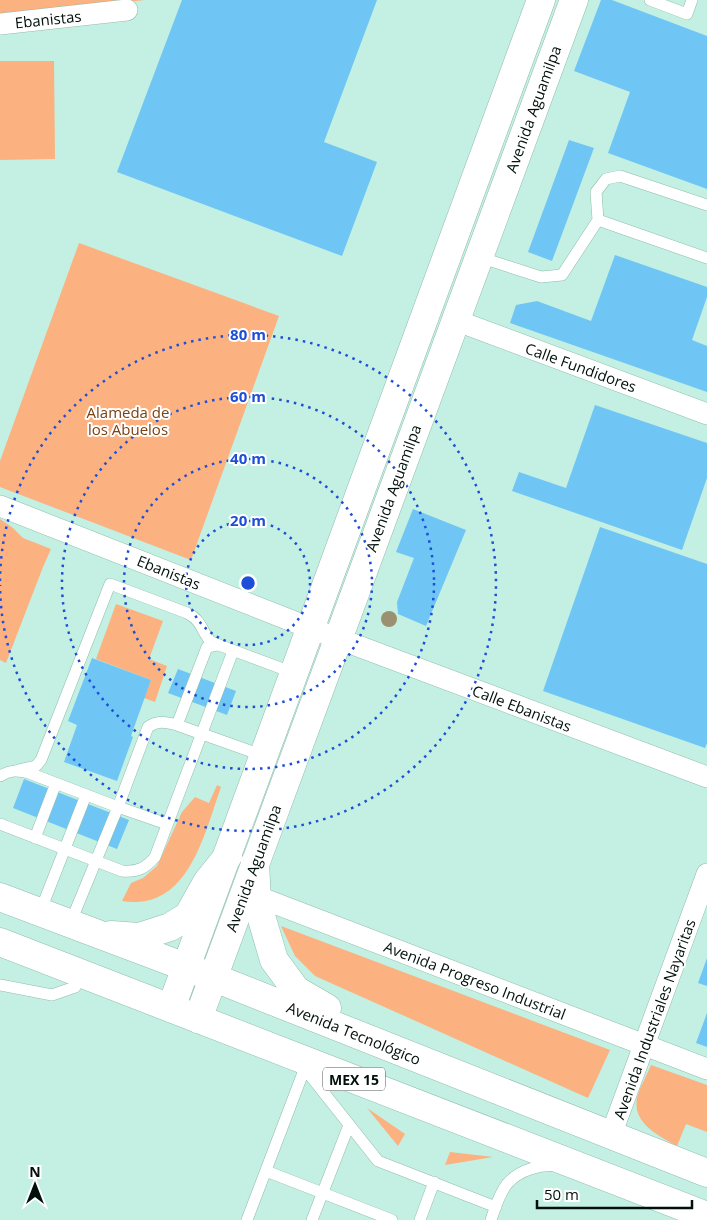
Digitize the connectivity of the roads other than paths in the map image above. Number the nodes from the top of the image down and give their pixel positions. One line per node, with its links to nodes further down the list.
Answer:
1 (541, 0): 9 (main road, Avenida Aguamilpa)
2 (574, 0): 10 (main road, Avenida Aguamilpa)
3 (650, 0): 4 (lane)
4 (692, 0)
5 (127, 10): 6 (street, Ebanistas)
6 (0, 24)
7 (707, 205): 8 (lane)
8 (598, 220): 10 (lane); 11 (lane)
9 (449, 252): 12 (main road); 13 (main road, Avenida Aguamilpa)
10 (478, 257): 12 (main road, Avenida Aguamilpa)
11 (707, 258)
12 (455, 320): 13 (main road); 14 (street, Calle Fundidores); 17 (main road, Avenida Aguamilpa)
13 (412, 351): 16 (main road, Avenida Aguamilpa)
14 (707, 414)
15 (0, 506): 16 (street, Ebanistas)
16 (310, 628): 17 (street, Ebanistas); 20 (main road, Avenida Aguamilpa)
17 (338, 638): 26 (street, Calle Ebanistas); 37 (main road, Avenida Aguamilpa)
18 (217, 645): 19 (lane); 21 (lane); 24 (lane)
19 (233, 651): 20 (lane); 22 (lane)
20 (294, 673): 23 (main road, Avenida Aguamilpa)
21 (177, 725): 22 (lane); 29 (lane)
22 (202, 734): 23 (lane); 31 (lane)
23 (264, 756): 34 (main road, Avenida Aguamilpa)
24 (18, 770): 25 (lane); 27 (lane)
25 (0, 776)
26 (707, 777)
27 (56, 783): 28 (lane); 32 (lane)
28 (86, 795): 29 (lane); 33 (lane)
29 (118, 807): 31 (lane); 35 (lane)
30 (0, 824): 32 (lane)
31 (168, 824): 35 (lane)
32 (35, 838): 33 (lane)
33 (64, 849): 35 (lane); 39 (lane)
34 (228, 856): 41 (main road); 43 (main road, Avenida Aguamilpa)
35 (96, 861): 40 (lane)
36 (707, 874): 49 (street, Avenida Industriales Nayaritas)
37 (249, 895): 45 (main road, Avenida Aguamilpa); 49 (street, Avenida Progreso Industrial); 51 (main road)
38 (0, 897): 39 (main road, Avenida Tecnológico / MEX 15)
39 (40, 912): 40 (main road, Avenida Tecnológico / MEX 15)
40 (70, 924): 41 (main road, Avenida Tecnológico / MEX 15)
41 (98, 935): 43 (main road, Avenida Tecnológico / MEX 15)
42 (0, 942): 44 (main road, MEX 15)
43 (186, 968): 45 (main road, Avenida Tecnológico / MEX 15); 47 (main road, Avenida Aguamilpa)
44 (83, 974): 46 (lane); 47 (main road, MEX 15)
45 (212, 977): 48 (main road, Avenida Aguamilpa); 51 (main road, Avenida Tecnológico / MEX 15)
46 (0, 985)
47 (171, 1008): 48 (main road, MEX 15)
48 (198, 1019): 50 (main road, MEX 15)
49 (644, 1045): 52 (street, Avenida Progreso Industrial); 54 (street, Avenida Industriales Nayaritas)
50 (306, 1065): 53 (lane); 55 (lane); 56 (main road, MEX 15)
51 (444, 1068): 54 (main road, Avenida Tecnológico / MEX 15)
52 (707, 1068)
53 (349, 1124): 58 (lane); 59 (lane)
54 (611, 1135): 57 (main road, Avenida Tecnológico / MEX 15)
55 (266, 1171): 59 (lane); 62 (lane)
56 (591, 1171): 60 (lane); 61 (main road, MEX 15)
57 (707, 1173)
58 (434, 1182): 60 (lane); 65 (lane)
59 (322, 1193): 63 (lane); 64 (lane)
60 (496, 1206): 66 (lane)
61 (707, 1216)
62 (247, 1220)
63 (312, 1220)
64 (392, 1220)
65 (420, 1220)
66 (491, 1220)

